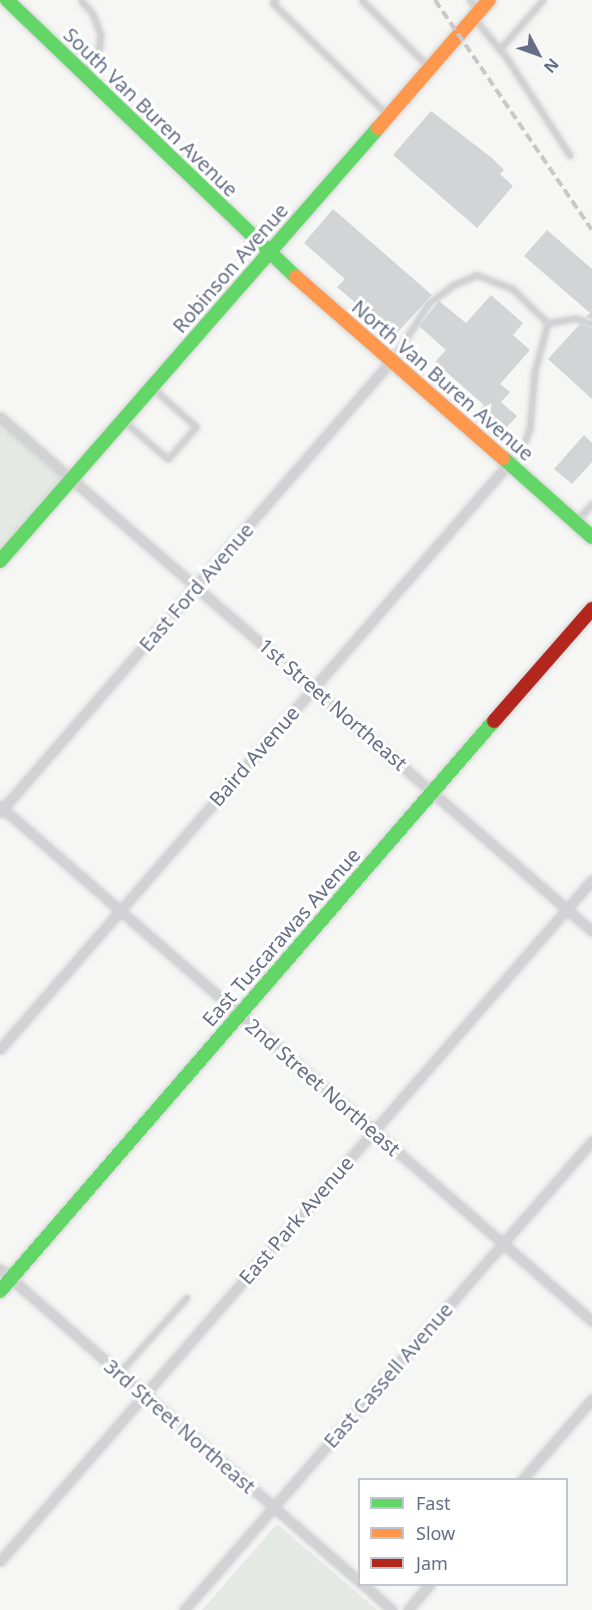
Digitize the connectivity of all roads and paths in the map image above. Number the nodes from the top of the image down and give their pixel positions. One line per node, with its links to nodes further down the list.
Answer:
1 (8, 0): 10 (street, South Van Buren Avenue)
2 (81, 0): 10 (lane)
3 (276, 0): 11 (lane)
4 (362, 0): 9 (lane)
5 (489, 0): 7 (street, Robinson Avenue)
6 (543, 0): 8 (lane)
7 (474, 10): 8 (lane); 9 (street, Robinson Avenue)
8 (500, 50): 12 (lane)
9 (429, 67): 11 (street, Robinson Avenue)
10 (83, 74): 13 (street, South Van Buren Avenue)
11 (388, 115): 13 (street, Robinson Avenue)
12 (570, 154)
13 (268, 252): 16 (street, North Van Buren Avenue); 17 (street, Robinson Avenue)
14 (548, 323): 15 (lane); 16 (lane); 20 (lane)
15 (592, 324)
16 (391, 361): 20 (street, North Van Buren Avenue); 26 (street, East Ford Avenue)
17 (152, 387): 19 (street, Robinson Avenue); 19 (lane)
18 (0, 417): 21 (street, 1st Street Northeast)
19 (123, 420): 21 (street, Robinson Avenue)
20 (509, 463): 23 (street, North Van Buren Avenue); 28 (street, Baird Avenue)
21 (73, 478): 25 (street, Robinson Avenue); 26 (street, 1st Street Northeast)
22 (591, 508): 23 (lane)
23 (575, 522): 24 (street, North Van Buren Avenue)
24 (592, 537)
25 (0, 561)
26 (197, 586): 28 (street, 1st Street Northeast); 30 (street, East Ford Avenue)
27 (592, 609): 29 (street, East Tuscarawas Avenue)
28 (314, 687): 29 (street, 1st Street Northeast); 33 (street, Baird Avenue)
29 (434, 791): 32 (street, 1st Street Northeast); 35 (street, East Tuscarawas Avenue)
30 (1, 809): 33 (street, 2nd Street Northeast)
31 (592, 880): 32 (street, East Park Avenue)
32 (566, 909): 34 (street, 1st Street Northeast); 37 (street, East Park Avenue)
33 (120, 910): 35 (street, 2nd Street Northeast); 36 (street, Baird Avenue)
34 (592, 931)
35 (240, 1014): 37 (street, 2nd Street Northeast); 40 (street, East Tuscarawas Avenue)
36 (0, 1049)
37 (373, 1132): 39 (street, 2nd Street Northeast); 45 (street, East Park Avenue)
38 (592, 1141): 39 (street, East Cassell Avenue)
39 (502, 1244): 43 (street, 2nd Street Northeast); 48 (street, East Cassell Avenue)
40 (5, 1274): 41 (street, East Tuscarawas Avenue); 44 (street, 3rd Street Northeast)
41 (0, 1291)
42 (186, 1298): 44 (lane)
43 (592, 1321)
44 (119, 1373): 45 (street, 3rd Street Northeast)
45 (144, 1395): 48 (street, 3rd Street Northeast); 49 (street, East Park Avenue)
46 (592, 1399): 47 (street)
47 (523, 1478)
48 (274, 1507): 50 (street, 3rd Street Northeast); 53 (street, East Cassell Avenue)
49 (0, 1561)
50 (358, 1580)
51 (364, 1586): 54 (street, 3rd Street Northeast)
52 (428, 1586): 55 (street)
53 (184, 1610)
54 (392, 1610)
55 (408, 1610)

